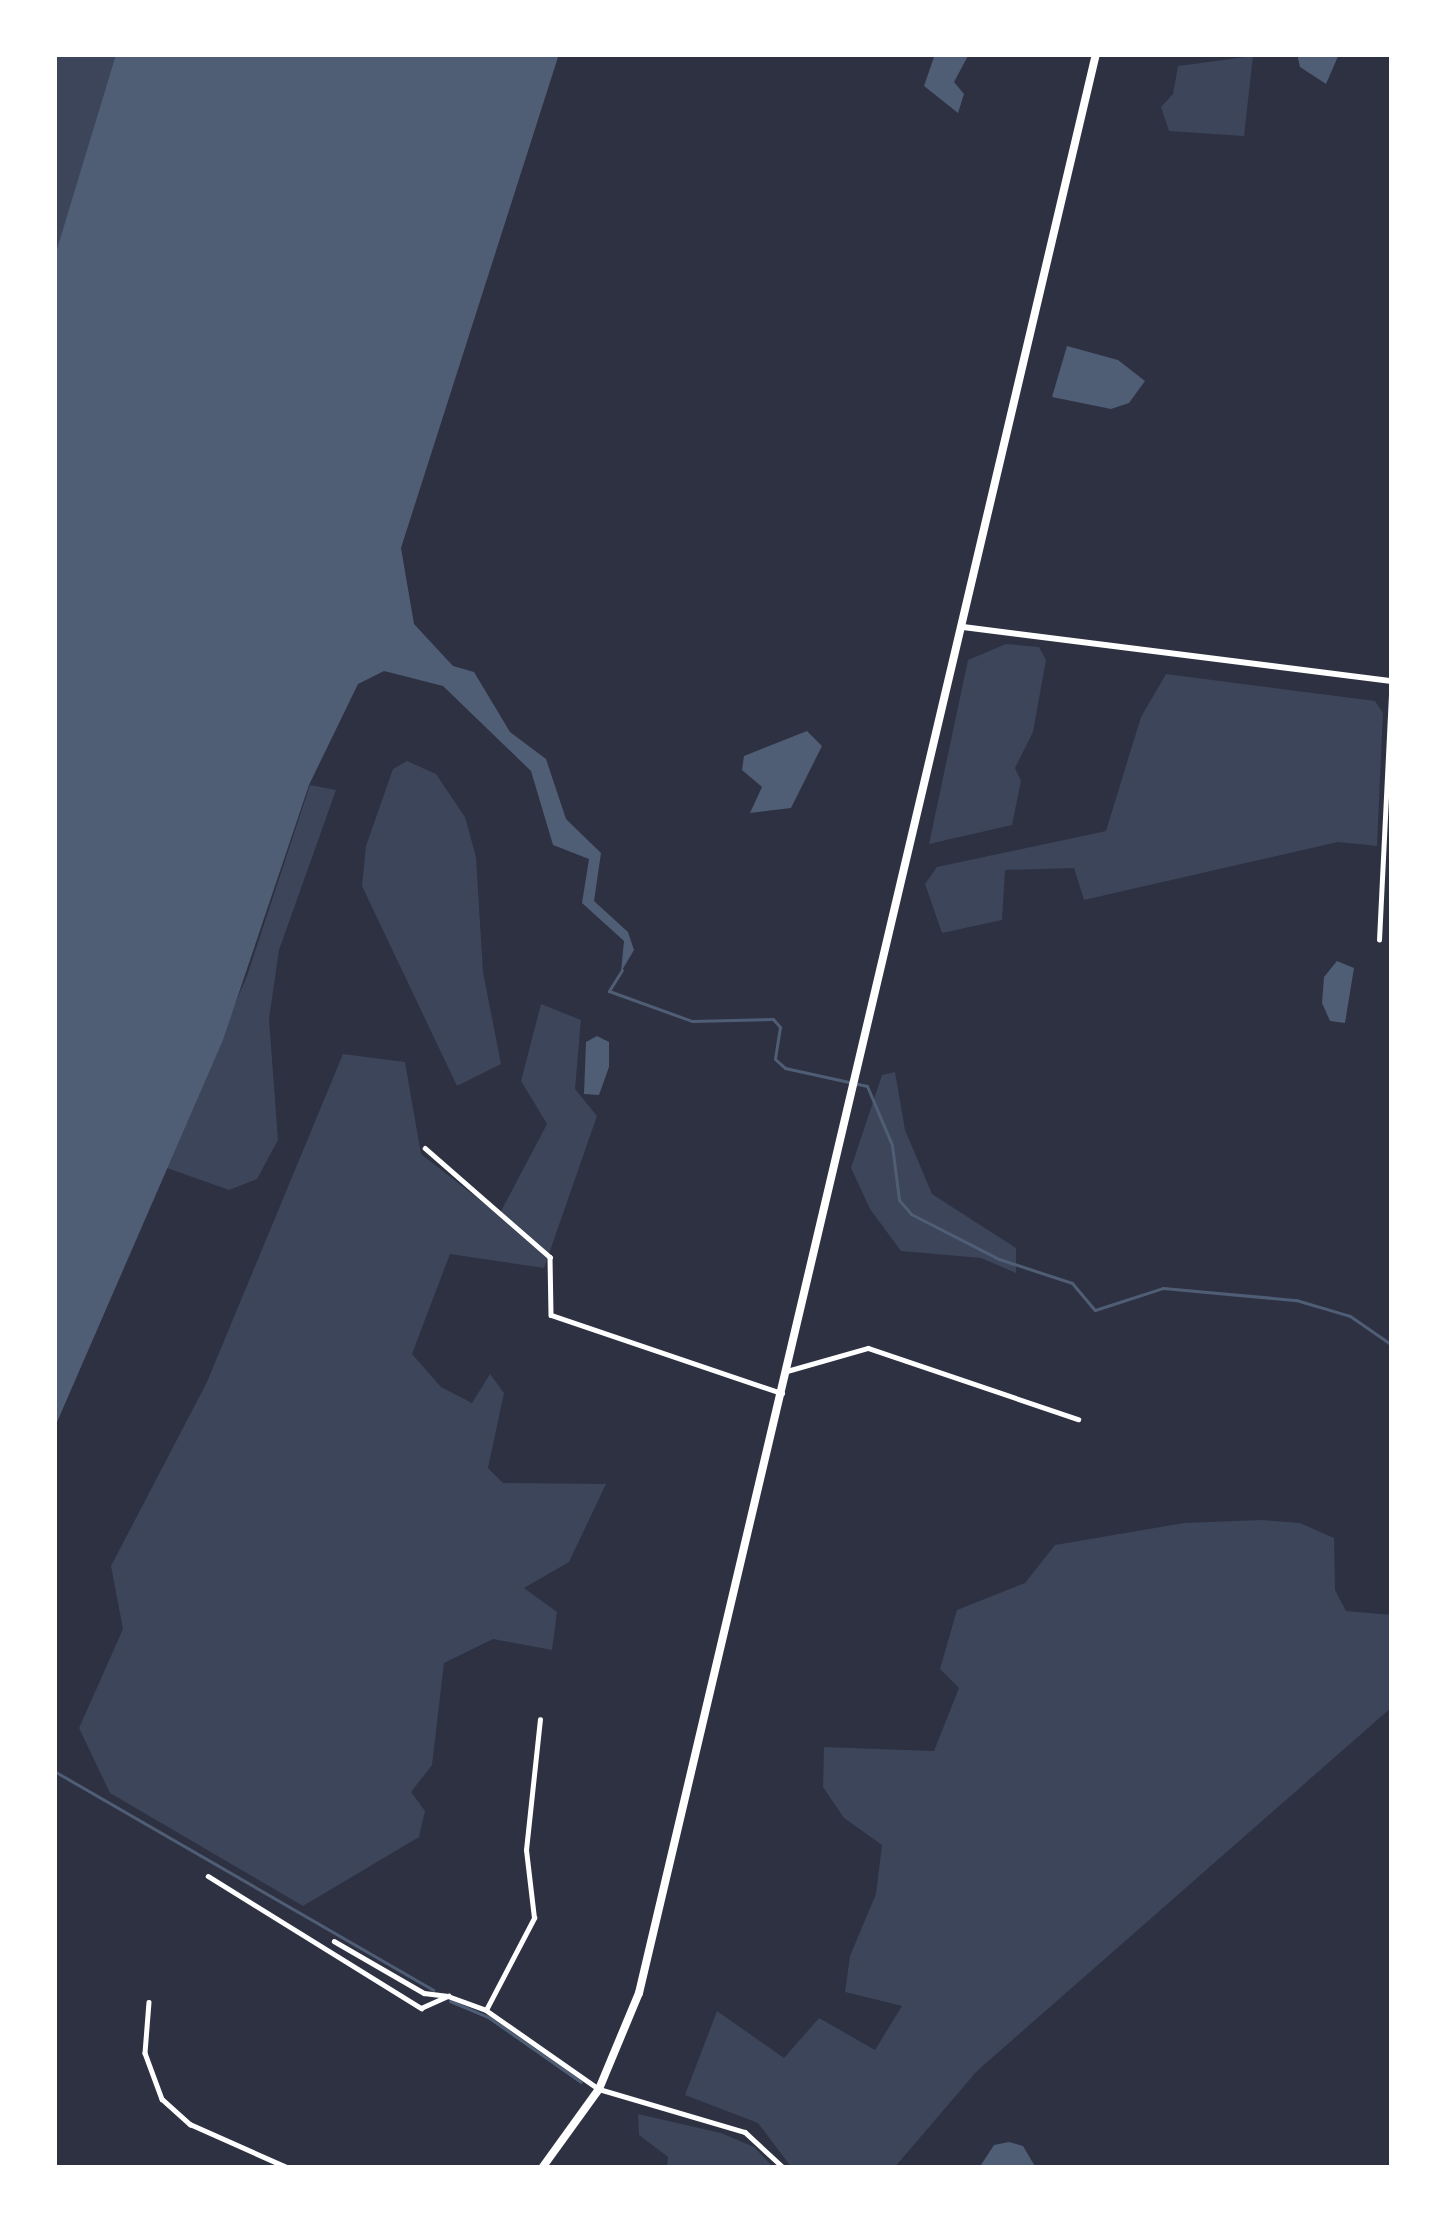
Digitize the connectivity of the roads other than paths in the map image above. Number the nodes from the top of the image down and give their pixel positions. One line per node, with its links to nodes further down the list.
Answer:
1 (1096, 54): 2 (main road)
2 (963, 627): 3 (street); 6 (main road)
3 (1391, 678): 4 (street)
4 (1379, 940)
5 (425, 1148): 7 (street)
6 (787, 1371): 7 (main road); 8 (street)
7 (782, 1393): 15 (main road)
8 (1078, 1419)
9 (540, 1720): 14 (street)
10 (208, 1876): 12 (street)
11 (334, 1941): 12 (street)
12 (448, 1996): 14 (street)
13 (149, 2002): 16 (street)
14 (486, 2010): 15 (street)
15 (599, 2089): 17 (main road); 18 (street)
16 (289, 2168)
17 (542, 2168)
18 (784, 2168)

